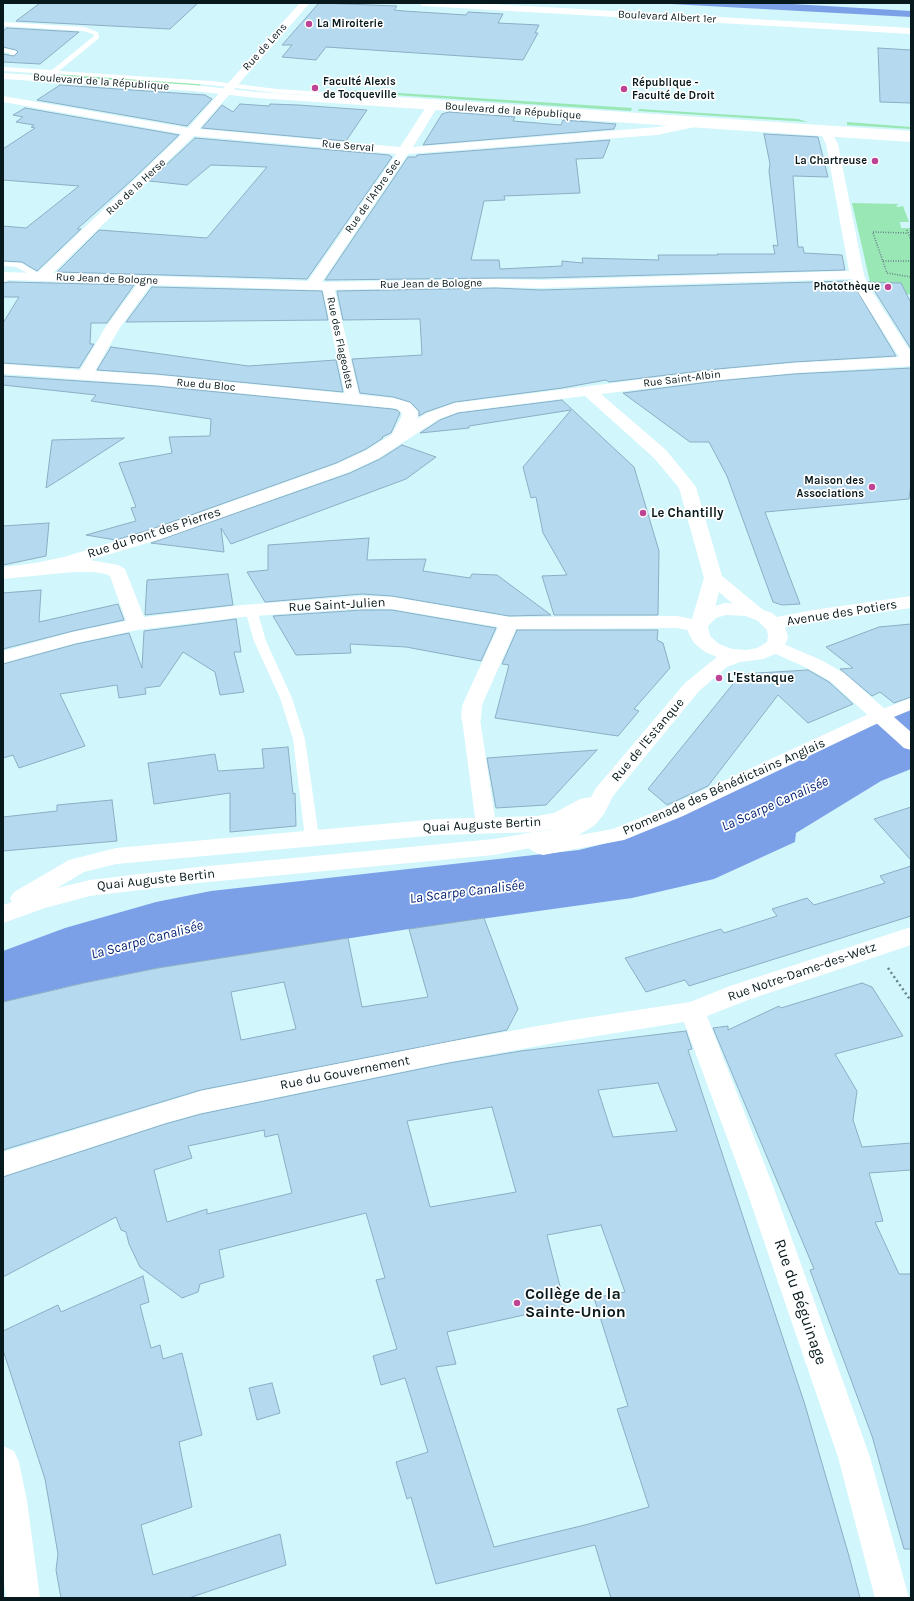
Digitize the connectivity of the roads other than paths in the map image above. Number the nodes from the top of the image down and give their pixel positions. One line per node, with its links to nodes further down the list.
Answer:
1 (305, 3): 10 (street, Rue de Lens)
2 (422, 3): 4 (street, Boulevard Albert 1er)
3 (3, 24): 8 (lane)
4 (911, 31)
5 (3, 50): 6 (lane)
6 (12, 54)
7 (3, 68): 8 (lane)
8 (53, 74): 9 (street, Boulevard de la République); 10 (lane); 10 (street, Boulevard de la République)
9 (3, 76)
10 (233, 86): 12 (street, Boulevard de la République); 15 (street, Boulevard de la République); 17 (street, Rue de la Herse)
11 (3, 99): 17 (street, Rue Serval)
12 (432, 106): 13 (street, Boulevard de la République); 19 (street, Rue de l'Arbre Sec)
13 (695, 124): 15 (street, Boulevard de la République); 19 (street, Rue Serval)
14 (911, 125): 15 (street, Boulevard de la République)
15 (824, 126): 16 (lane); 18 (street, Boulevard de la République); 21 (street)
16 (911, 131)
17 (191, 132): 19 (street, Rue Serval); 22 (street, Rue de la Herse)
18 (911, 138)
19 (404, 151): 24 (street, Rue de l'Arbre Sec)
20 (4, 273): 22 (street, Rue Jean de Bologne)
21 (857, 274): 25 (street, Rue Jean de Bologne); 26 (street)
22 (41, 277): 23 (street, Rue Jean de Bologne)
23 (147, 281): 24 (street, Rue Jean de Bologne); 28 (street)
24 (312, 286): 25 (street, Rue Jean de Bologne)
25 (328, 286): 30 (street, Rue des Flageolets)
26 (910, 361): 29 (street, Rue Saint-Albin)
27 (3, 369): 28 (street, Rue du Bloc)
28 (84, 376): 30 (street, Rue du Bloc)
29 (588, 391): 31 (street, Rue Saint-Albin); 35 (street)
30 (353, 399): 32 (street, Rue du Bloc)
31 (455, 408): 32 (street, Rue du Pont des Pierres)
32 (399, 437): 33 (street, Rue du Pont des Pierres)
33 (34, 568): 34 (street); 40 (street, Rue du Pont des Pierres)
34 (3, 573)
35 (713, 578): 38 (street); 42 (street, Rue de l'Estanque)
36 (911, 602): 41 (street, Avenue des Potiers)
37 (250, 610): 39 (street, Rue Saint-Julien); 40 (street, Rue Saint-Julien); 53 (lane)
38 (755, 613): 41 (street); 42 (street)
39 (509, 623): 42 (street, Rue Saint-Julien); 49 (street)
40 (137, 624): 45 (street, Rue Saint-Julien)
41 (773, 624): 43 (street)
42 (700, 628): 44 (street); 46 (street, Rue de l'Estanque)
43 (774, 646): 44 (street); 48 (street)
44 (736, 656): 46 (street, Rue de l'Estanque)
45 (3, 658)
46 (692, 687): 51 (street, Rue de l'Estanque)
47 (911, 704): 48 (street, Promenade des Bénédictains Anglais)
48 (882, 716): 50 (street); 54 (street, Promenade des Bénédictains Anglais)
49 (471, 719): 52 (street)
50 (911, 744)
51 (604, 793): 52 (street, Quai Auguste Bertin); 54 (street, Quai Auguste Bertin)
52 (486, 825): 53 (street, Quai Auguste Bertin)
53 (312, 838): 55 (street, Quai Auguste Bertin)
54 (532, 842): 56 (street, Quai Auguste Bertin)
55 (3, 910)
56 (3, 914)
57 (911, 936): 58 (street, Rue Notre-Dame-des-Wetz)
58 (693, 1011): 59 (street, Rue du Gouvernement); 62 (street, Rue du Béguinage)
59 (3, 1164)
60 (3, 1462): 61 (street)
61 (23, 1598)
62 (892, 1598)

